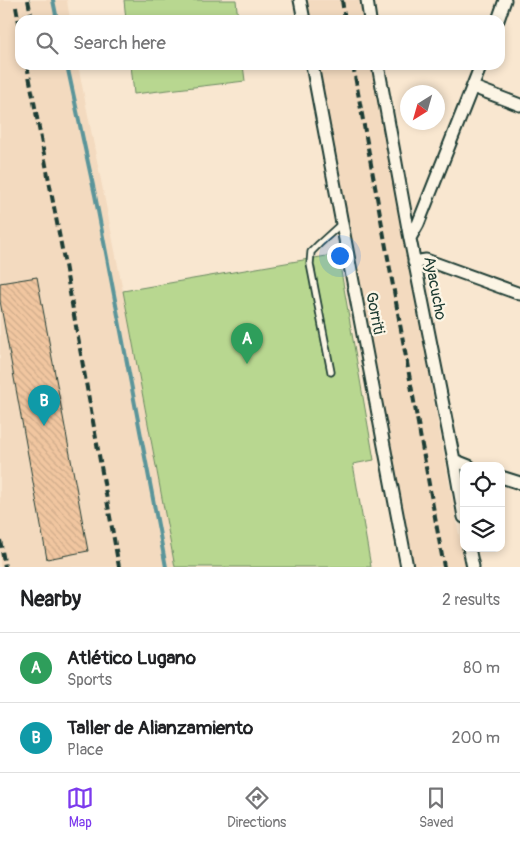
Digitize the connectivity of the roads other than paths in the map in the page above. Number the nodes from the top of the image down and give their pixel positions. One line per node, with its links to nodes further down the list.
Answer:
1 (300, 0): 4 (street)
2 (366, 0): 5 (street)
3 (505, 0): 6 (street)
4 (303, 15)
5 (369, 15)
6 (500, 15)
7 (313, 70): 12 (street, Gorriti)
8 (379, 70): 13 (street, Ayacucho)
9 (479, 70): 10 (street)
10 (473, 87): 11 (street); 13 (street)
11 (520, 105)
12 (342, 223): 16 (lane); 23 (street, Gorriti)
13 (410, 238): 14 (street, Ayacucho)
14 (414, 262): 15 (street); 17 (street, Ayacucho)
15 (520, 294)
16 (330, 372)
17 (454, 460): 18 (street); 21 (street, Ayacucho)
18 (460, 462)
19 (505, 478): 20 (street)
20 (520, 482)
21 (462, 507)
22 (470, 552): 24 (street)
23 (407, 567)
24 (473, 567)

